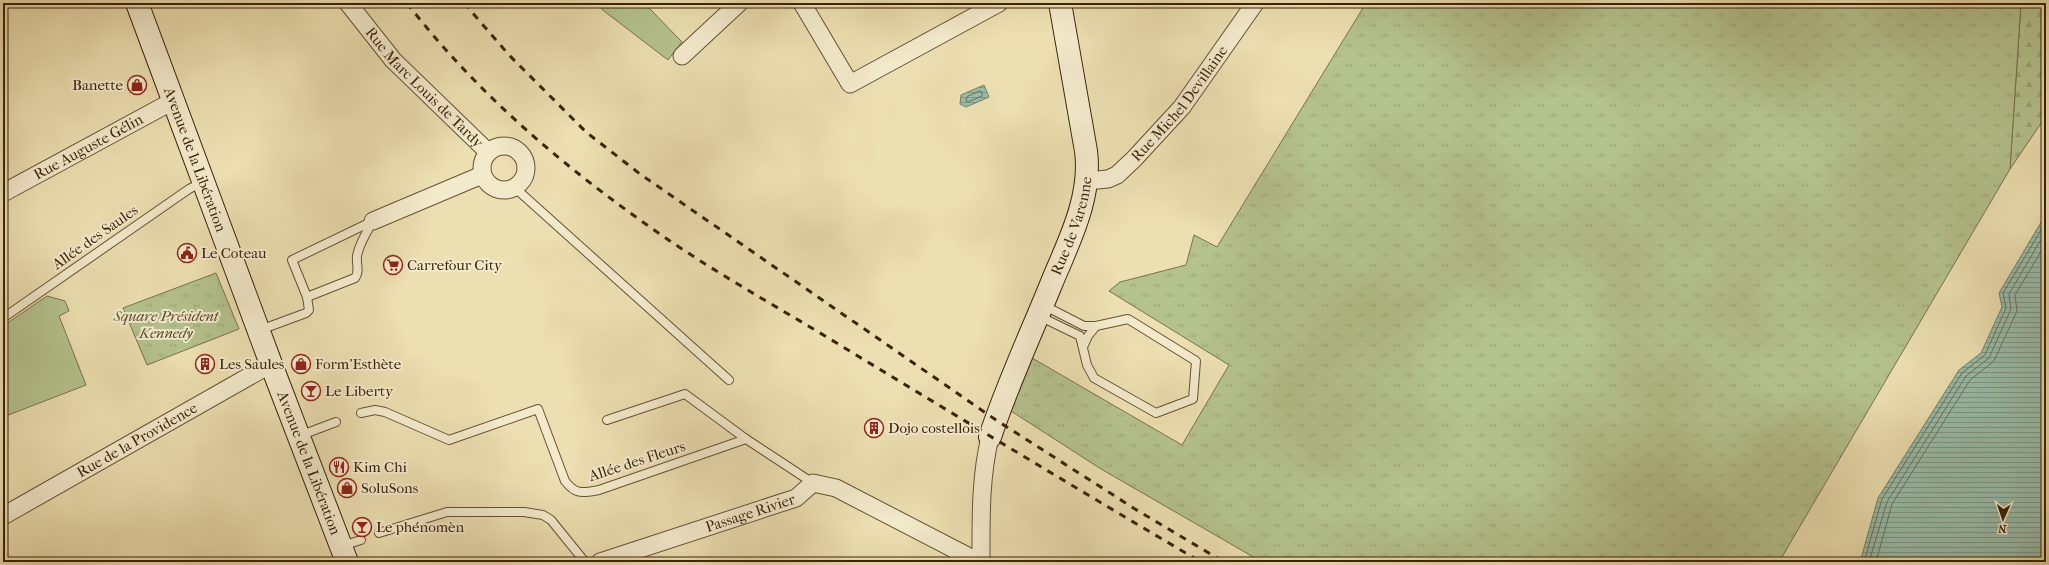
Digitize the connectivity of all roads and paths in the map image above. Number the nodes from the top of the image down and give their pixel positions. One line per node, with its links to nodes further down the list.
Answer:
1 (138, 3): 9 (street, Avenue de la Libération)
2 (348, 3): 10 (street, Rue Marc Louis de Tardy)
3 (740, 3): 8 (street)
4 (802, 3): 5 (street)
5 (999, 3)
6 (1255, 3): 12 (street, Rue Michel Devillaine)
7 (1063, 4): 12 (street, Rue de Varenne)
8 (682, 56)
9 (173, 101): 13 (street, Avenue de la Libération); 15 (street, Rue Auguste Gélin)
10 (488, 152): 11 (street); 14 (street)
11 (482, 175): 14 (street); 16 (street)
12 (1086, 181): 18 (street, Rue de Varenne)
13 (204, 182): 19 (lane, Allée des Saules); 21 (street, Avenue de la Libération)
14 (514, 188): 24 (lane)
15 (3, 193)
16 (373, 221): 17 (lane); 17 (lane)
17 (308, 297): 21 (lane)
18 (1041, 310): 20 (lane); 22 (lane); 29 (street, Rue de Varenne)
19 (3, 318)
20 (1096, 326): 22 (lane); 22 (lane)
21 (260, 330): 23 (street, Avenue de la Libération)
22 (1083, 347)
23 (271, 364): 28 (street, Avenue de la Libération); 32 (street, Rue de la Providence)
24 (729, 380)
25 (361, 413): 30 (lane, Allée des Fleurs)
26 (607, 420): 30 (lane)
27 (336, 422): 28 (lane)
28 (299, 436): 34 (street, Avenue de la Libération)
29 (990, 437): 37 (street)
30 (746, 439): 31 (lane)
31 (813, 483): 36 (street, Passage Rivier); 37 (street)
32 (3, 516)
33 (379, 533): 35 (lane)
34 (350, 549)
35 (585, 562)
36 (600, 562)
37 (980, 562)

